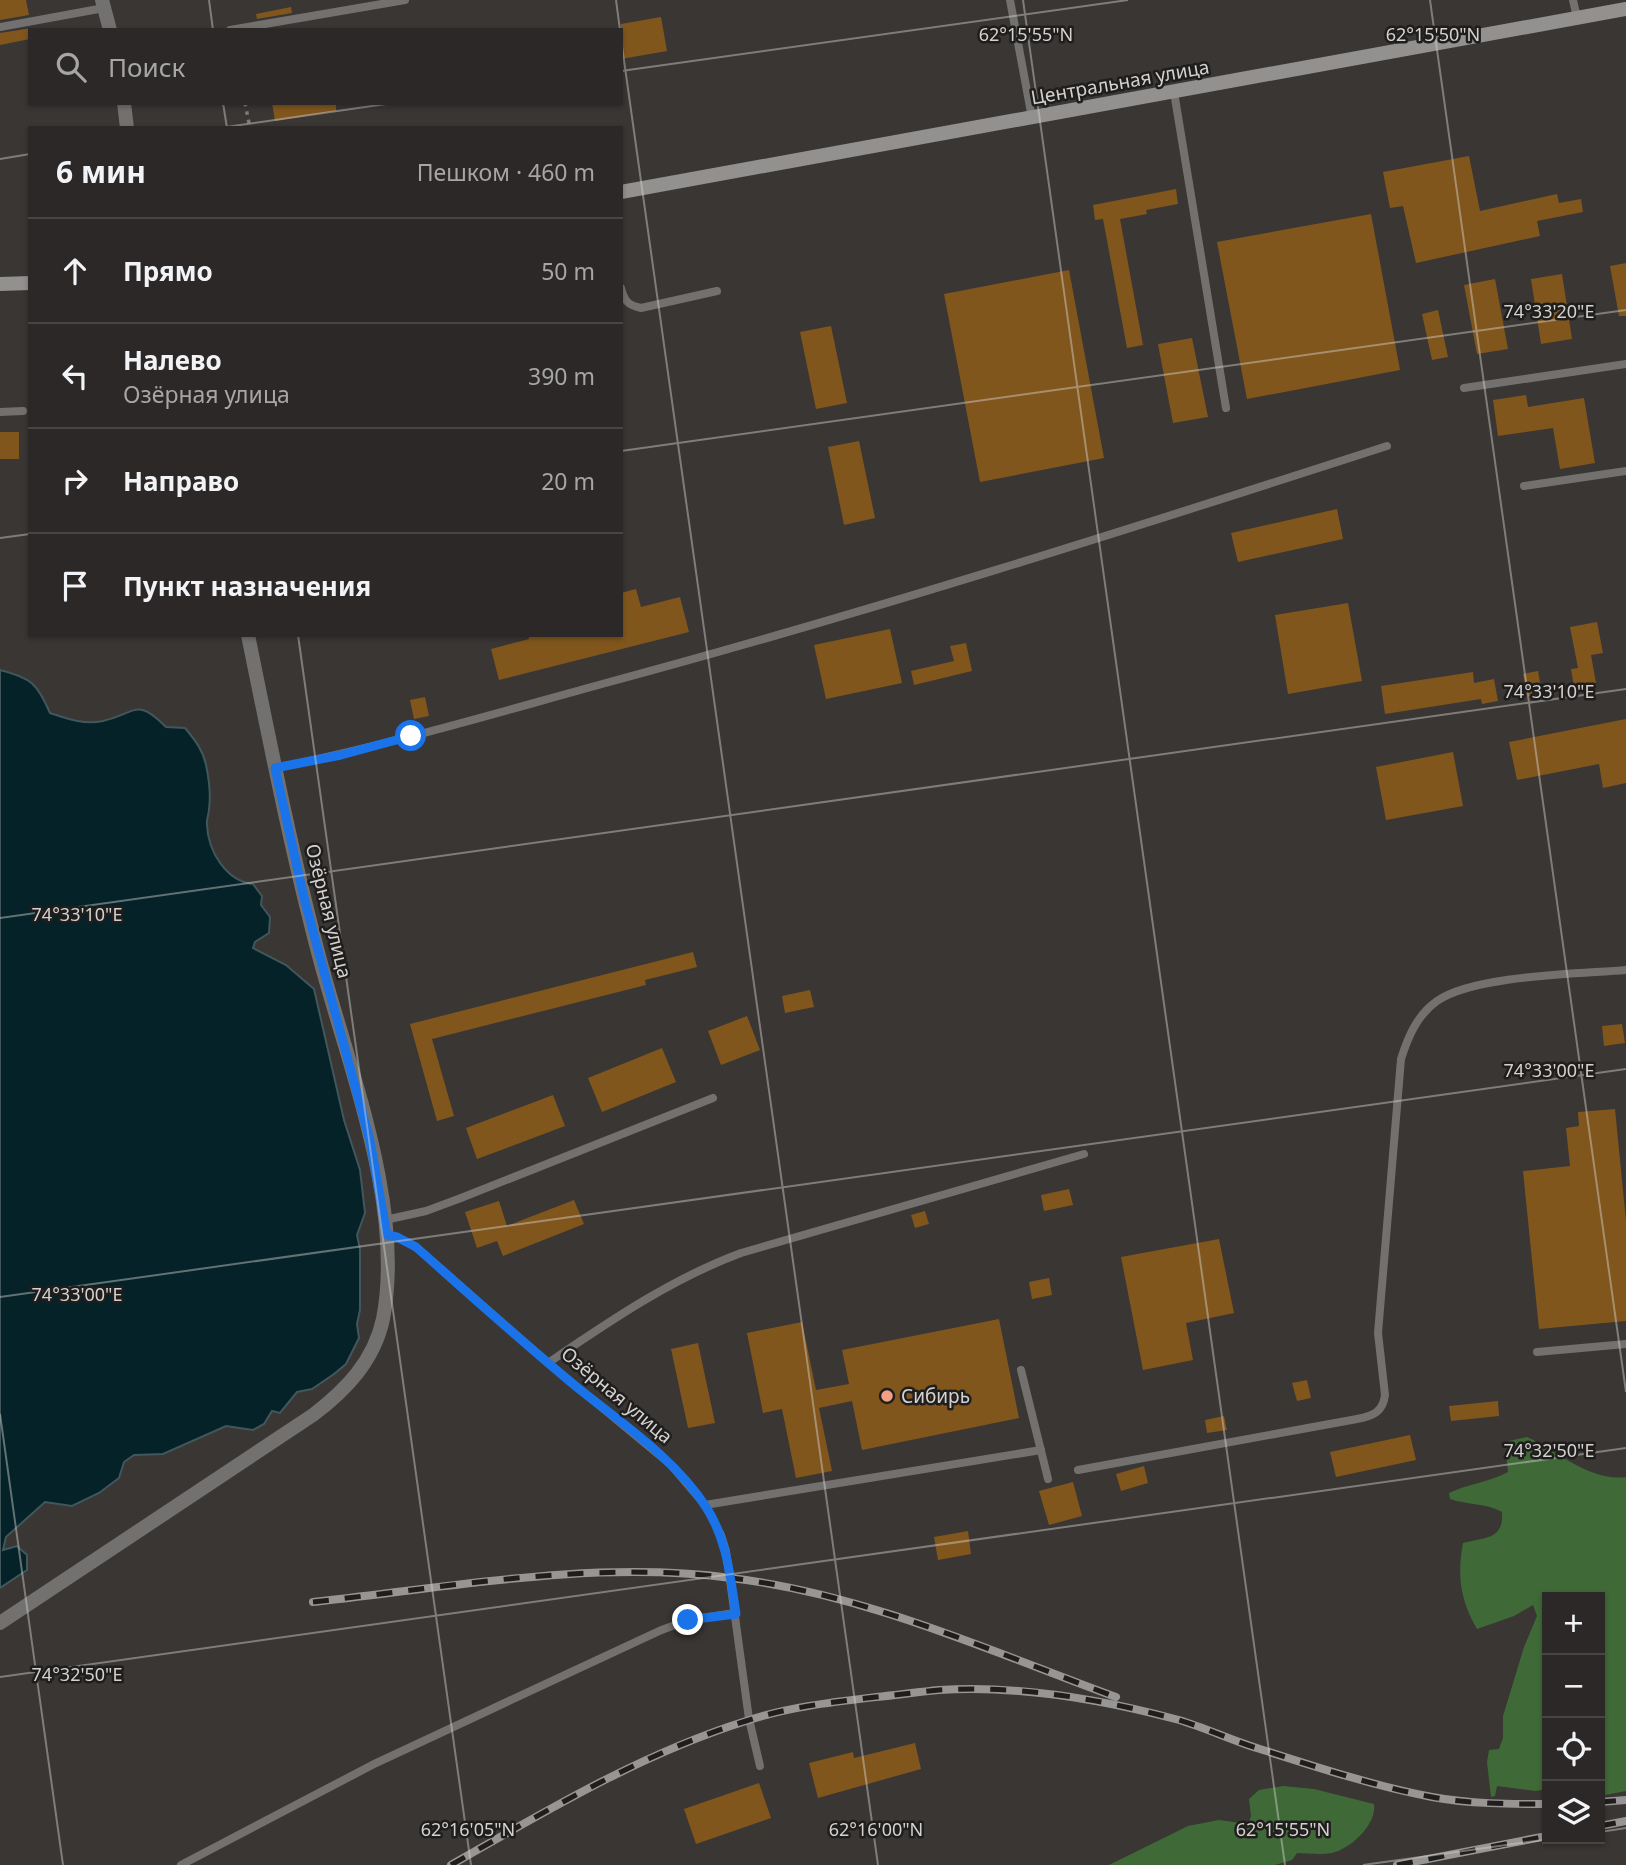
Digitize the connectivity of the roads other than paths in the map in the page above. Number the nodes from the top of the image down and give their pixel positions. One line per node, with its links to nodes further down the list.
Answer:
1 (405, 0): 9 (lane)
2 (1010, 0): 12 (lane)
3 (1573, 0): 6 (lane)
4 (103, 4): 7 (lane); 8 (street)
5 (1626, 9): 6 (street, Центральная улица)
6 (1577, 18): 10 (street, Центральная улица)
7 (0, 27)
8 (109, 28)
9 (242, 28)
10 (1174, 92): 12 (street, Центральная улица); 21 (lane)
11 (124, 105): 13 (street)
12 (1032, 118): 14 (street, Центральная улица)
13 (127, 126)
14 (623, 192)
15 (28, 283): 16 (street)
16 (0, 284)
17 (717, 291): 18 (lane)
18 (623, 296)
19 (1626, 363): 20 (lane)
20 (1464, 388)
21 (1226, 408)
22 (23, 411): 23 (lane)
23 (0, 412)
24 (1387, 446): 28 (lane)
25 (1626, 471): 26 (lane)
26 (1524, 486)
27 (248, 637): 28 (street, Озёрная улица)
28 (275, 768): 32 (street, Озёрная улица)
29 (1626, 970): 38 (lane)
30 (713, 1098): 32 (lane)
31 (1084, 1154): 35 (lane)
32 (386, 1228): 35 (lane, Озёрная улица); 42 (street, Озёрная улица)
33 (1626, 1344): 34 (lane)
34 (1537, 1352)
35 (548, 1363): 40 (lane, Озёрная улица)
36 (1021, 1370): 37 (lane)
37 (1041, 1450): 39 (lane); 40 (lane)
38 (1078, 1470)
39 (1048, 1479)
40 (705, 1505): 41 (lane, Озёрная улица)
41 (736, 1614): 43 (lane, Озёрная улица); 44 (lane)
42 (0, 1623)
43 (760, 1766)
44 (181, 1865)

